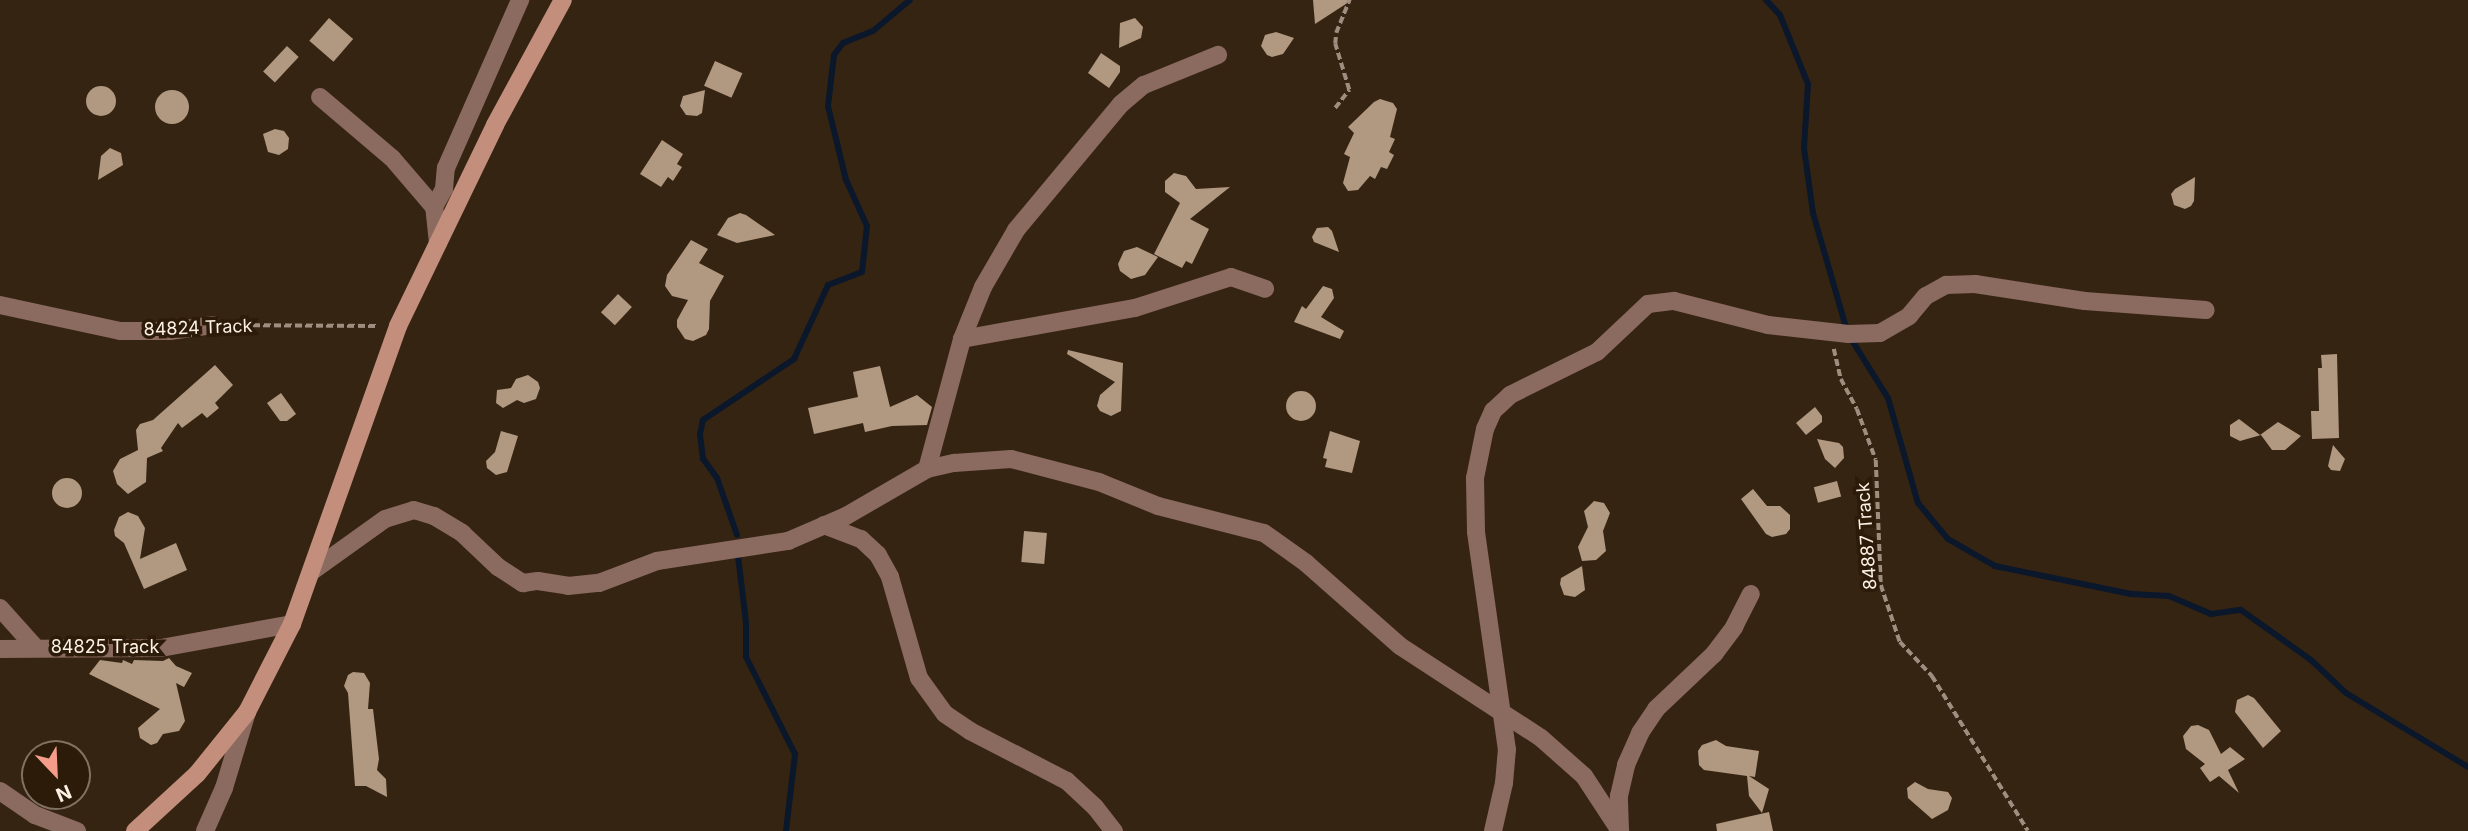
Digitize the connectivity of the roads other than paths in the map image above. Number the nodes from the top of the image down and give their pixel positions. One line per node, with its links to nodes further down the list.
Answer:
1 (520, 0): 5 (street)
2 (563, 0): 6 (street)
3 (1218, 55): 11 (street)
4 (320, 97): 5 (street)
5 (434, 207): 6 (street)
6 (438, 243): 14 (street)
7 (1265, 289): 11 (street)
8 (0, 304): 10 (street, 84824 Track)
9 (2206, 310): 21 (street)
10 (213, 325)
11 (962, 339): 12 (street)
12 (927, 469): 13 (street); 21 (street)
13 (824, 526): 14 (street); 26 (street)
14 (311, 572): 17 (street)
15 (1751, 594): 28 (street)
16 (0, 608): 18 (street)
17 (292, 624): 18 (street, 84825 Track); 20 (street)
18 (35, 647): 19 (street, 84825 Track)
19 (0, 649)
20 (247, 712): 24 (street); 25 (street)
21 (1504, 712): 27 (street); 28 (street)
22 (0, 791): 23 (street)
23 (76, 831)
24 (135, 831)
25 (205, 831)
26 (1114, 831)
27 (1493, 831)
28 (1620, 831)

